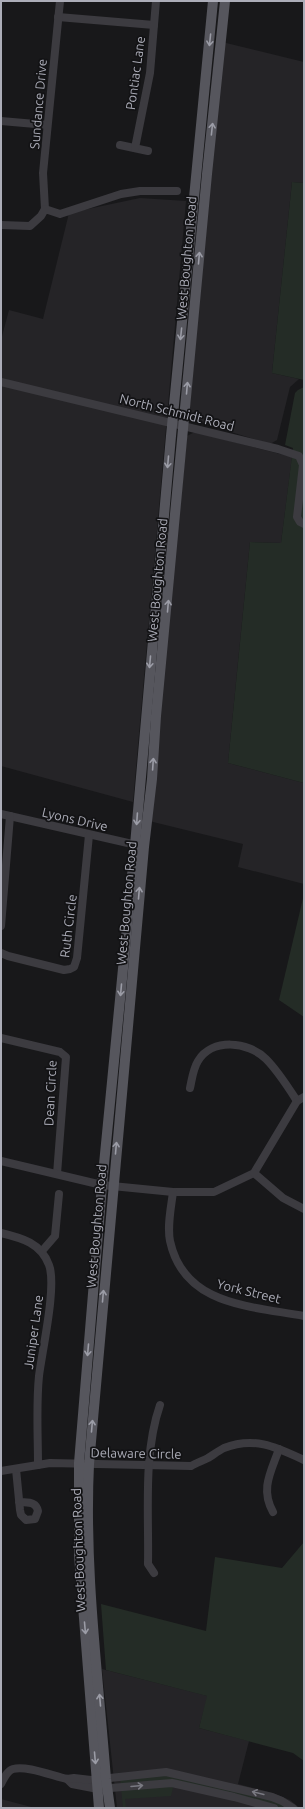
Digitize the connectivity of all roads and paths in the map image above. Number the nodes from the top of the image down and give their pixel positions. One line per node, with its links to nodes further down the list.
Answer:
1 (60, 1): 5 (street, Sundance Drive)
2 (156, 1): 6 (street, Pontiac Lane)
3 (214, 1): 16 (main road, West Boughton Road, one-way to 16)
4 (225, 1): 17 (main road, West Boughton Road, one-way to 4)
5 (58, 18): 6 (street); 8 (street, Sundance Drive)
6 (154, 25): 10 (street, Pontiac Lane)
7 (1, 121): 8 (street)
8 (47, 125): 13 (street, Sundance Drive)
9 (120, 145): 10 (street)
10 (135, 148): 11 (street)
11 (148, 151)
12 (177, 191): 13 (street)
13 (45, 209): 14 (street)
14 (1, 226)
15 (1, 382): 16 (street, North Schmidt Road)
16 (172, 424): 17 (street, North Schmidt Road); 20 (main road, West Boughton Road, one-way to 20)
17 (184, 426): 18 (street, North Schmidt Road); 21 (main road, West Boughton Road, one-way to 17)
18 (301, 504): 19 (street, North Schmidt Road)
19 (304, 524)
20 (139, 791): 21 (street); 25 (main road, West Boughton Road, one-way to 25)
21 (150, 794): 25 (main road, West Boughton Road)
22 (1, 814): 23 (street, Lyons Drive)
23 (10, 816): 24 (street, Lyons Drive); 26 (street)
24 (89, 834): 25 (street, Lyons Drive); 27 (street, Ruth Circle)
25 (139, 846): 34 (main road, West Boughton Road)
26 (1, 926)
27 (1, 953)
28 (1, 1038): 33 (street, Dean Circle)
29 (190, 1088): 30 (street)
30 (301, 1099): 32 (street)
31 (1, 1161): 33 (street)
32 (254, 1173): 35 (street); 37 (street)
33 (57, 1174): 34 (street)
34 (107, 1186): 35 (street); 44 (main road, West Boughton Road)
35 (173, 1192): 40 (street, York Street)
36 (59, 1194): 39 (street)
37 (304, 1209)
38 (1, 1233): 39 (street)
39 (42, 1251): 46 (street, Juniper Lane)
40 (304, 1316)
41 (160, 1405): 45 (street)
42 (279, 1449): 43 (street, Delaware Circle); 45 (street, Delaware Circle); 50 (street)
43 (304, 1460)
44 (84, 1464): 45 (street, Delaware Circle); 46 (street, Delaware Circle); 53 (main road, West Boughton Road)
45 (149, 1464): 51 (street)
46 (38, 1465): 47 (street, Delaware Circle)
47 (16, 1469): 48 (street, Delaware Circle); 49 (street)
48 (1, 1471)
49 (20, 1502)
50 (273, 1512)
51 (154, 1573)
52 (1, 1784): 53 (street)
53 (102, 1784): 54 (main road, West Boughton Road); 55 (main road, West Boughton Road); 56 (street, one-way to 56); 57 (street, one-way to 53)
54 (99, 1808)
55 (110, 1808)
56 (274, 1808)
57 (293, 1808)

